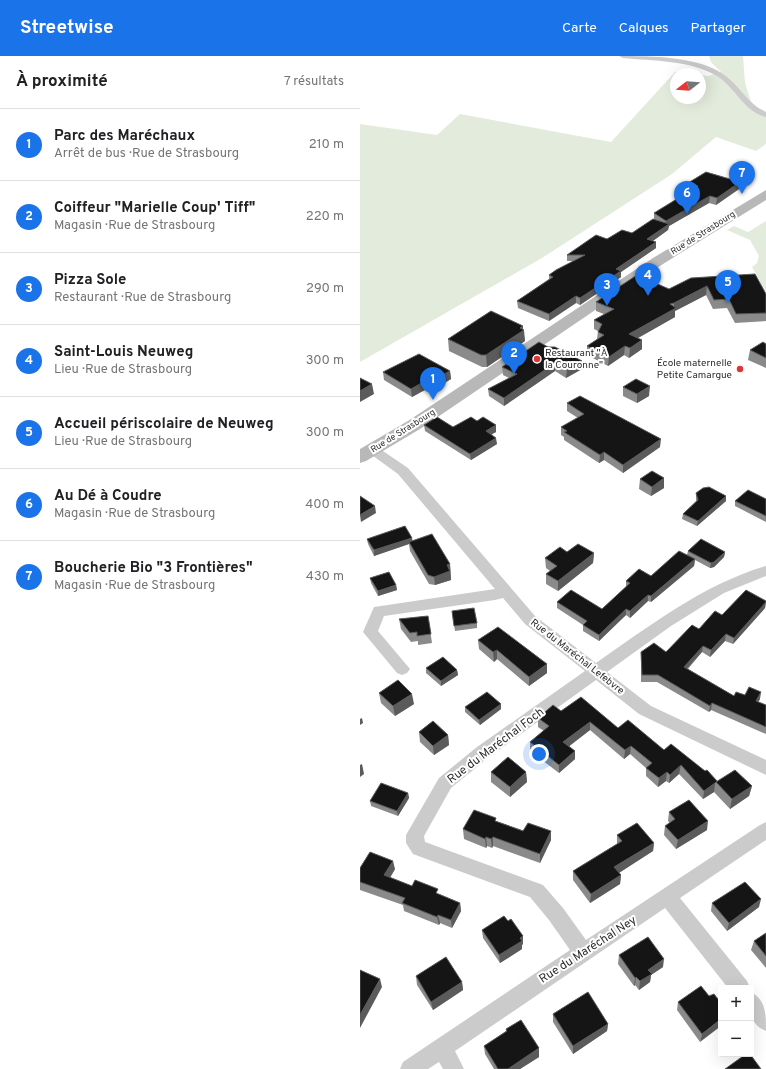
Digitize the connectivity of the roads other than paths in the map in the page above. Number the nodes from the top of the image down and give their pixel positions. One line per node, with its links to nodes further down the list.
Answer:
1 (623, 56): 2 (street)
2 (766, 115)
3 (766, 194): 4 (main road, Rue de Strasbourg)
4 (366, 454): 6 (street, Rue du Maréchal Lefebvre)
5 (766, 571): 8 (street)
6 (504, 591): 7 (street); 8 (street, Rue du Maréchal Lefebvre)
7 (402, 669)
8 (595, 671): 9 (street, Rue du Maréchal Lefebvre); 12 (street, Rue du Maréchal Foch)
9 (766, 768)
10 (766, 830): 11 (street, Rue du Maréchal Ney)
11 (668, 897): 12 (street, Rue du Maréchal Ney); 13 (street)
12 (583, 952): 16 (street, Rue du Maréchal Ney)
13 (738, 985)
14 (754, 1006): 15 (street)
15 (766, 1021)
16 (442, 1047): 17 (street, Rue du Maréchal Ney); 18 (street)
17 (410, 1069)
18 (454, 1069)

